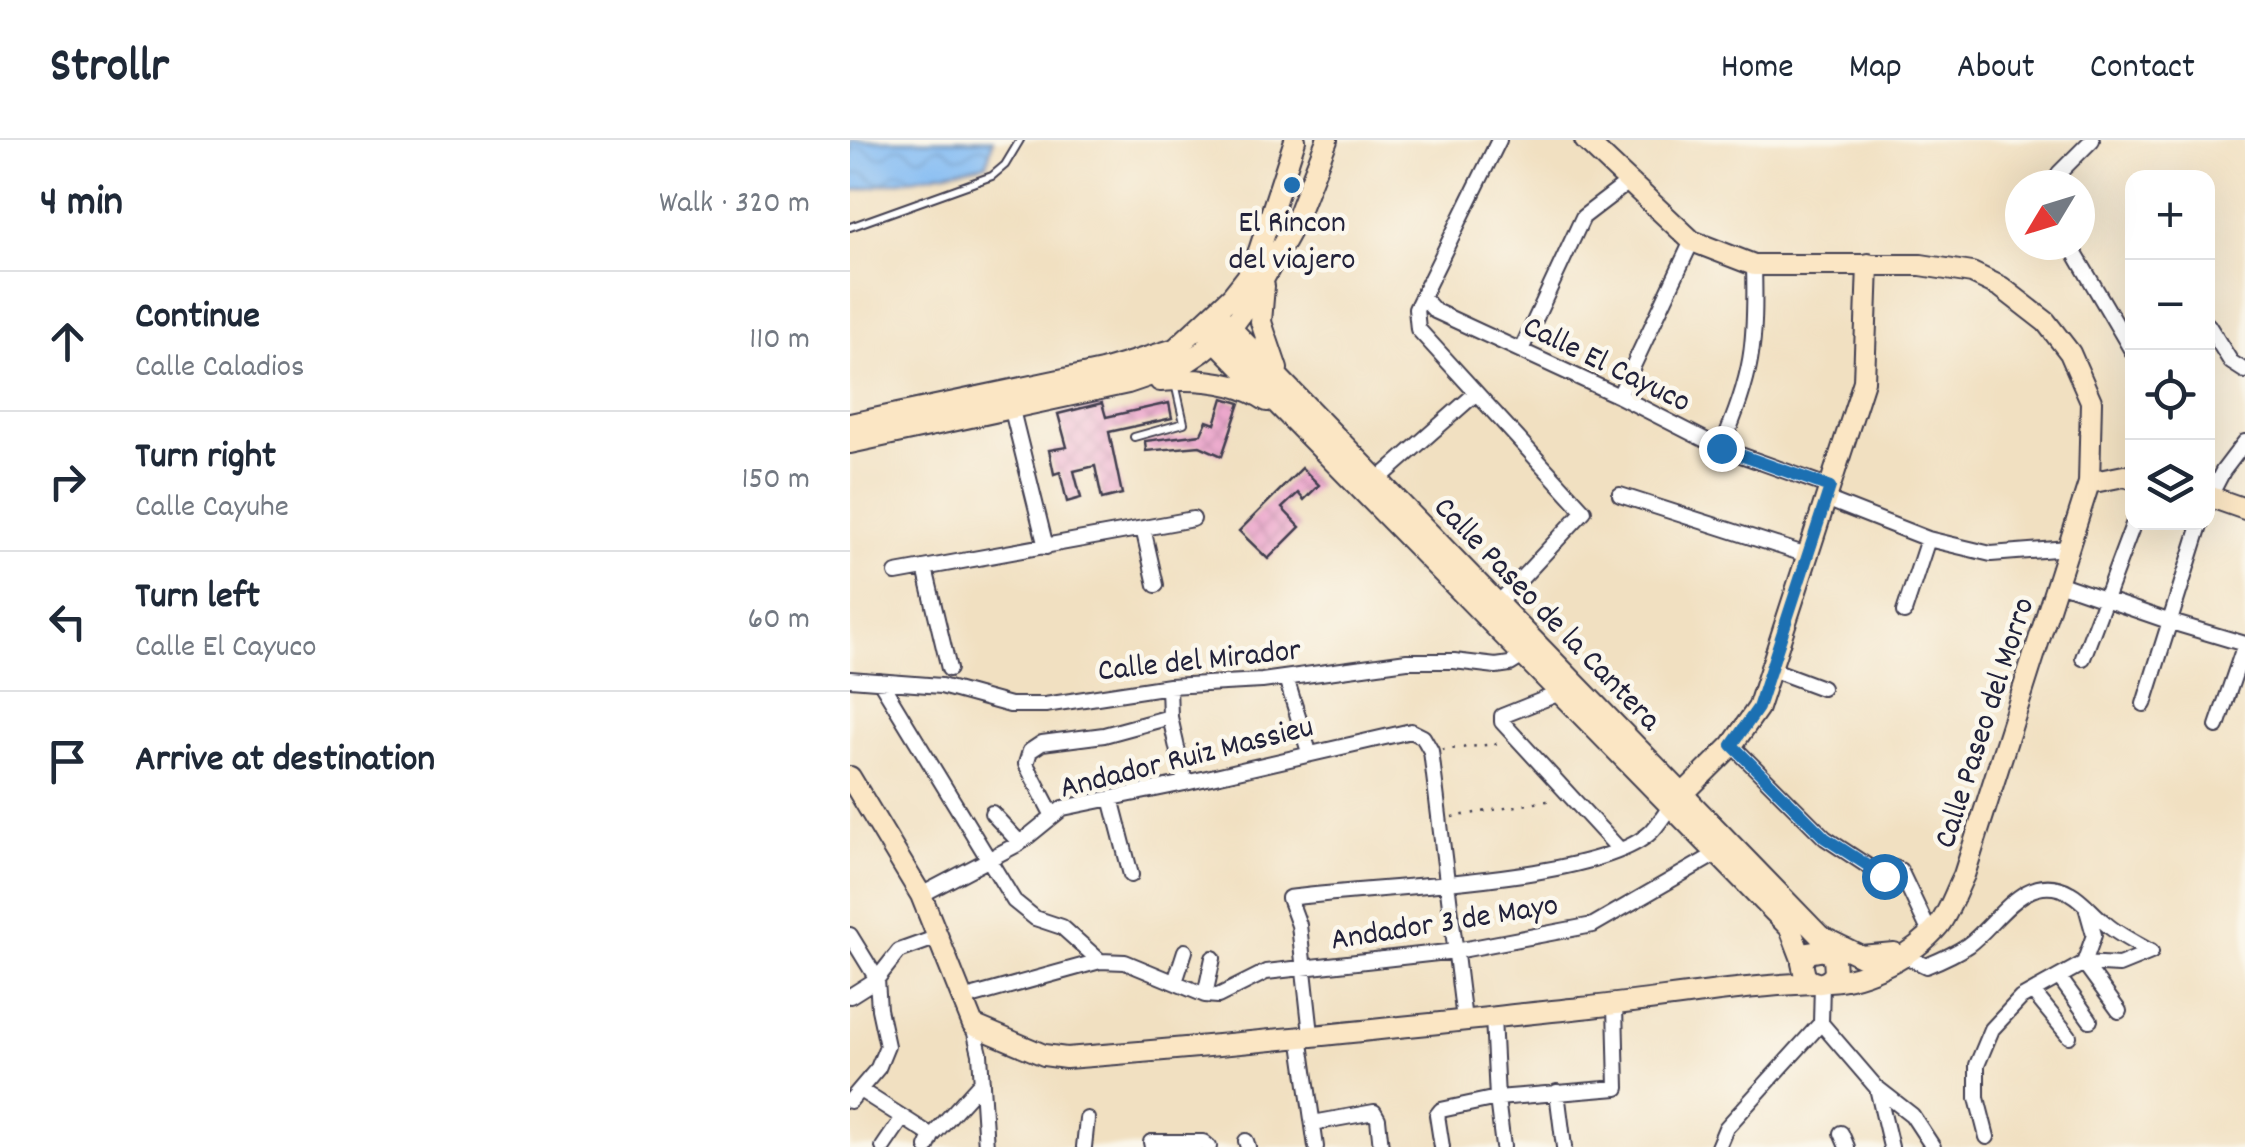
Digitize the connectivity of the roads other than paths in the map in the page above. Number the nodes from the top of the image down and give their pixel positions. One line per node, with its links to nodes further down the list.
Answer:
1 (1020, 140): 9 (lane)
2 (1295, 140): 16 (street)
3 (1328, 140): 14 (street)
4 (1498, 140): 15 (street)
5 (1585, 140): 8 (street)
6 (2092, 140): 7 (street)
7 (2065, 170)
8 (1630, 182): 10 (street); 18 (street)
9 (850, 227)
10 (1692, 241): 13 (street); 24 (street)
11 (2079, 260): 19 (street)
12 (1868, 264): 13 (street, Calle Paseo del Morro); 33 (street, Calle Paseo del Morro); 36 (street)
13 (1754, 265): 31 (street)
14 (1268, 269): 16 (street); 22 (street)
15 (1423, 298): 18 (street, Calle El Cayuco); 23 (street)
16 (1216, 328): 20 (street); 22 (street, Calle Paseo de la Cantera); 26 (street, Calle Paseo de la Cantera)
17 (2215, 336): 21 (street)
18 (1521, 350): 24 (street, Calle El Cayuco)
19 (2131, 350)
20 (1168, 368): 25 (street); 25 (street); 26 (street); 28 (lane)
21 (2245, 371)
22 (1282, 380): 34 (street, Calle Paseo de la Cantera)
23 (1474, 394): 34 (street); 53 (street)
24 (1619, 396): 31 (street, Calle El Cayuco)
25 (1010, 401): 27 (street); 30 (street); 45 (street)
26 (1294, 420): 34 (street, Calle Paseo de la Cantera)
27 (850, 424)
28 (1134, 437)
29 (2245, 442): 35 (street)
30 (850, 443)
31 (1721, 448): 36 (street, Calle El Cayuco)
32 (2125, 476): 33 (street)
33 (2090, 483): 46 (street, Calle Paseo del Morro)
34 (1371, 486): 53 (street, Calle Paseo de la Cantera)
35 (2215, 487)
36 (1828, 493): 44 (street, Calle El Cayuco); 47 (street)
37 (1620, 495): 47 (street)
38 (2215, 500): 39 (street)
39 (2245, 508)
40 (1192, 519): 41 (street)
41 (1143, 528): 45 (street); 51 (street)
42 (2131, 530): 52 (street)
43 (2199, 530): 55 (street)
44 (1928, 540): 46 (street, Calle El Cayuco); 54 (street)
45 (1046, 547): 48 (street)
46 (2068, 548): 50 (street, Calle Paseo del Morro)
47 (1806, 555): 60 (street)
48 (925, 568): 49 (street); 59 (street)
49 (896, 573)
50 (2058, 583): 52 (street); 86 (street, Calle Paseo del Morro)
51 (1156, 584)
52 (2106, 600): 55 (street); 58 (street)
53 (1492, 610): 57 (street, Calle Paseo de la Cantera); 75 (street, Calle Paseo de la Cantera)
54 (1904, 612)
55 (2171, 622): 56 (street); 67 (street)
56 (2245, 644): 69 (street)
57 (1524, 656): 62 (street, Calle del Mirador); 66 (street, Calle Paseo de la Cantera)
58 (2082, 658)
59 (948, 669)
60 (1771, 669): 65 (street); 70 (street)
61 (850, 678): 63 (street, Calle del Mirador)
62 (1286, 678): 64 (street, Calle del Mirador); 71 (street)
63 (880, 681): 64 (street, Calle del Mirador); 81 (street)
64 (1169, 686): 68 (street)
65 (1822, 688)
66 (1560, 694): 75 (street, Calle Paseo de la Cantera); 79 (street)
67 (2144, 704)
68 (1170, 717): 73 (street); 77 (street)
69 (2217, 726)
70 (1732, 745): 75 (street); 86 (street)
71 (1309, 752): 73 (street, Andador Ruiz Massieu); 83 (street, Andador Ruiz Massieu)
72 (850, 777): 84 (street)
73 (1185, 784): 74 (street, Andador Ruiz Massieu)
74 (1112, 798): 77 (street, Andador Ruiz Massieu); 82 (street)
75 (1677, 800): 79 (street); 80 (street, Calle Paseo de la Cantera); 88 (street, Calle Paseo de la Cantera)
76 (992, 813): 78 (street)
77 (1052, 816): 78 (street, Andador Ruiz Massieu)
78 (1020, 844): 81 (street, Andador Ruiz Massieu)
79 (1619, 849): 83 (street)
80 (1716, 854): 91 (street, Andador 3 de Mayo); 93 (street, Calle Paseo de la Cantera)
81 (987, 862): 84 (street, Andador Ruiz Massieu); 96 (street)
82 (1131, 875)
83 (1447, 881): 91 (street); 98 (street)
84 (921, 895): 89 (street)
85 (2084, 905): 92 (street); 97 (street); 97 (street)
86 (1930, 933): 92 (street, Calle Paseo del Morro)
87 (850, 935): 100 (street)
88 (1820, 936): 92 (street); 95 (street, Calle Paseo de la Cantera)
89 (938, 937): 100 (street); 107 (street)
90 (1185, 950): 101 (street)
91 (1456, 951): 98 (street, Andador 3 de Mayo); 111 (street)
92 (1904, 952): 102 (street, Calle Paseo del Morro)
93 (1799, 953): 95 (street); 102 (street, Calle Paseo de la Cantera); 103 (street)
94 (1214, 958): 105 (street)
95 (1834, 958): 102 (street)
96 (1100, 961): 101 (street); 107 (street)
97 (2084, 962): 99 (street); 109 (street)
98 (1304, 969): 105 (street, Andador 3 de Mayo); 115 (street)
99 (2060, 977): 104 (street); 112 (street)
100 (878, 980): 106 (street); 120 (street)
101 (1175, 982): 105 (street)
102 (1822, 983): 103 (street, Calle Paseo del Morro); 113 (street)
103 (1768, 985): 108 (street, Calle Paseo del Morro)
104 (2033, 992): 116 (street); 126 (street)
105 (1205, 994)
106 (850, 996)
107 (963, 999): 114 (street)
108 (1615, 1004): 110 (street, Calle Paseo del Morro); 119 (street)
109 (2119, 1011)
110 (1494, 1018): 111 (street, Calle Paseo del Morro); 121 (street)
111 (1464, 1020): 115 (street, Calle Paseo del Morro)
112 (2090, 1020)
113 (1821, 1024): 118 (street); 139 (street)
114 (973, 1025): 115 (street, Calle Paseo del Morro); 117 (street)
115 (1306, 1035): 125 (street)
116 (2069, 1036)
117 (982, 1082): 124 (street); 127 (street)
118 (1876, 1088): 140 (street); 141 (street)
119 (1557, 1092): 121 (street); 138 (street)
120 (855, 1096): 122 (street)
121 (1497, 1098): 136 (street); 137 (street)
122 (902, 1119): 127 (street); 129 (street)
123 (1087, 1119): 132 (street)
124 (982, 1120): 130 (street); 131 (street)
125 (1313, 1122): 134 (street); 135 (street)
126 (1987, 1137)
127 (930, 1142)
128 (1206, 1144): 133 (street)
129 (883, 1147)
130 (986, 1147)
131 (997, 1147)
132 (1084, 1147)
133 (1152, 1147)
134 (1316, 1147)
135 (1381, 1147)
136 (1442, 1147)
137 (1503, 1147)
138 (1564, 1147)
139 (1718, 1147)
140 (1891, 1147)
141 (1933, 1147)

